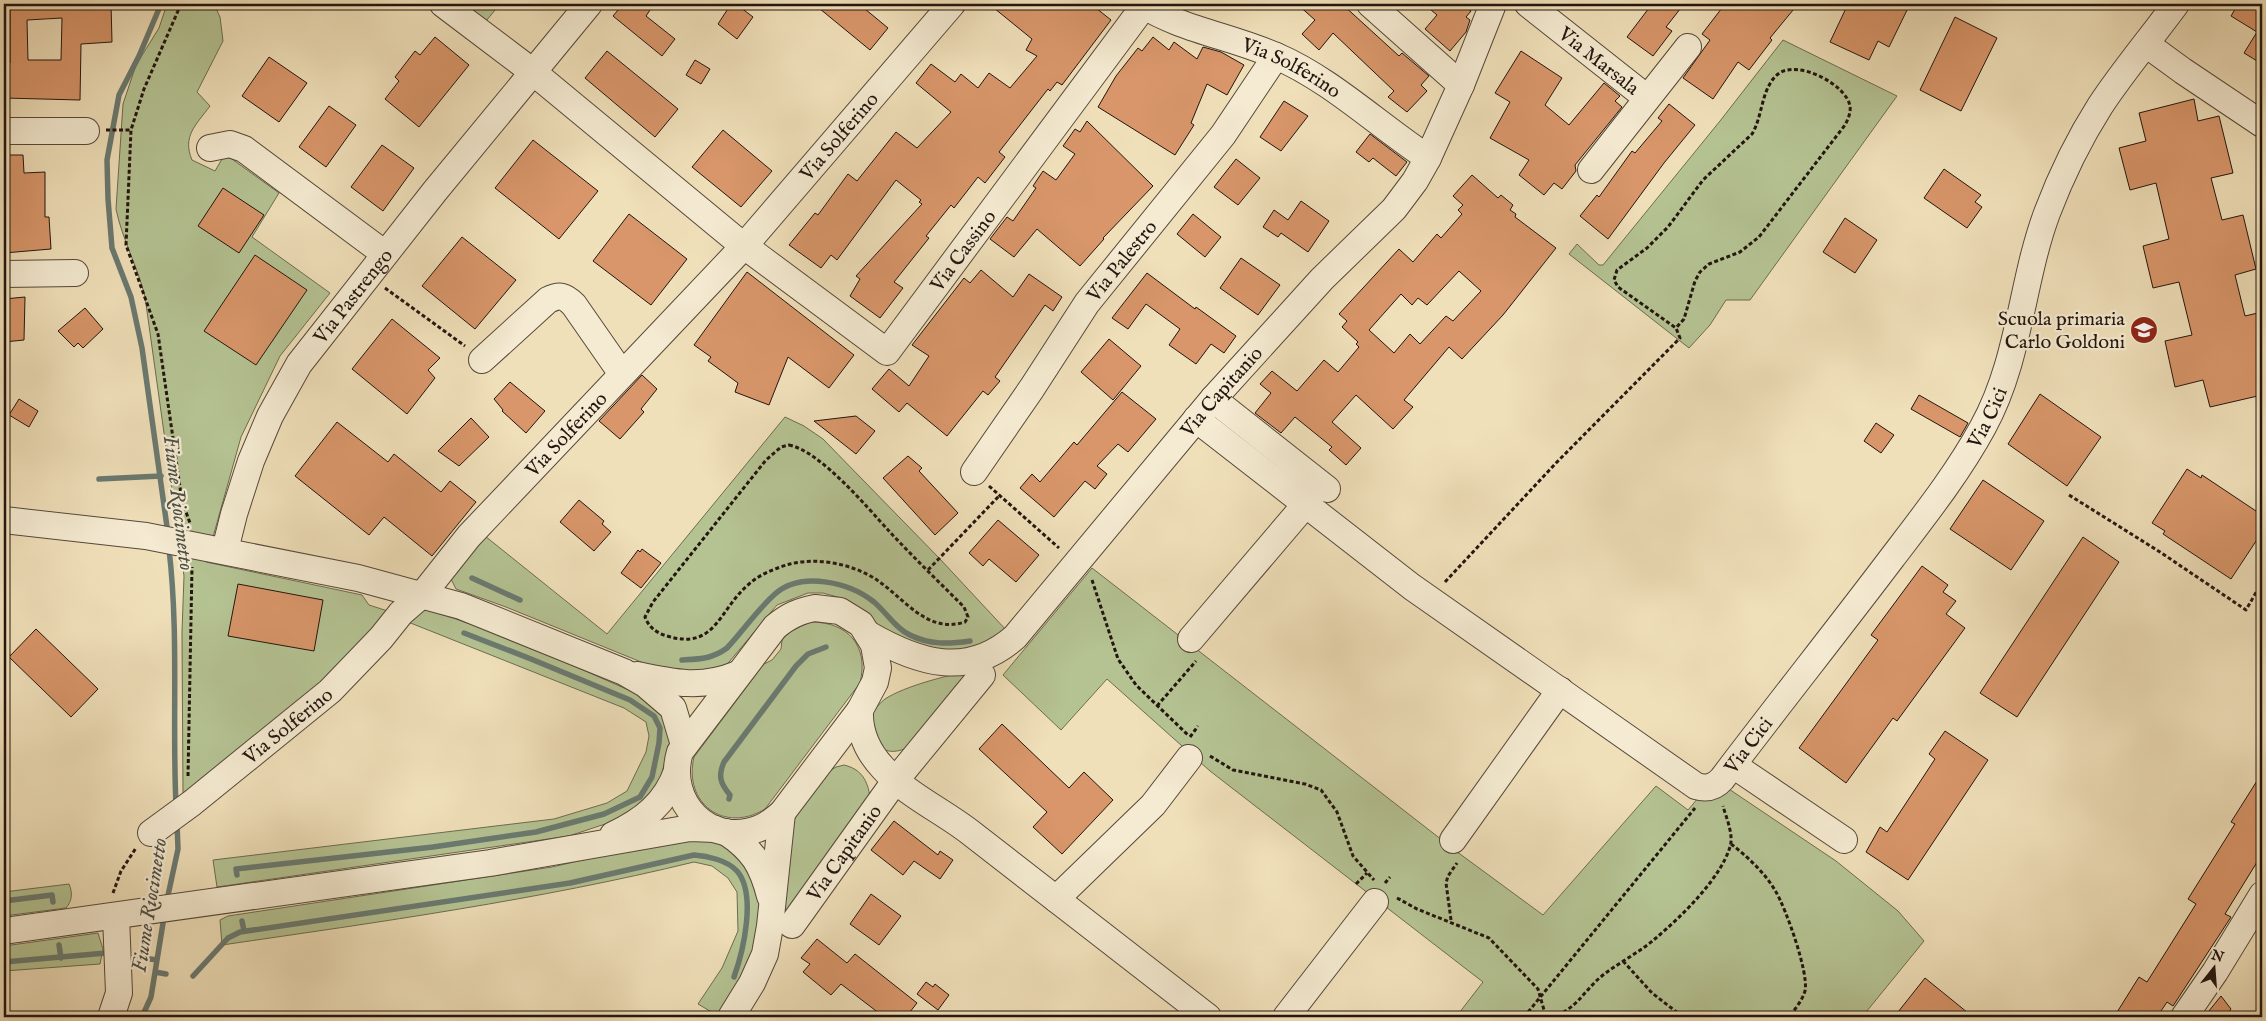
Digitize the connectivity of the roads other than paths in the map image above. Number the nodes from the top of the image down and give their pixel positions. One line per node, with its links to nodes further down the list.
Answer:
1 (443, 4): 12 (street)
2 (589, 4): 12 (street, Via Pastrengo)
3 (1370, 4): 13 (street)
4 (1493, 4): 13 (street, Via Capitanio)
5 (1528, 4): 14 (street, Via Marsala)
6 (2176, 4): 9 (street, Via Cici)
7 (949, 5): 21 (street, Via Solferino)
8 (1142, 5): 11 (street, Via Solferino); 21 (street, Via Cassino)
9 (2146, 44): 15 (street); 45 (street, Via Cici)
10 (1688, 47): 14 (street, Via Marsala)
11 (1276, 56): 19 (street, Via Solferino); 29 (street, Via Palestro)
12 (533, 72): 21 (street); 22 (street, Via Pastrengo)
13 (1461, 85): 19 (street, Via Capitanio)
14 (1647, 98): 20 (street, Via Marsala)
15 (2262, 124)
16 (4, 131): 17 (street)
17 (86, 131)
18 (210, 148): 22 (street)
19 (1428, 158): 27 (street, Via Capitanio)
20 (1591, 170)
21 (745, 245): 26 (street, Via Solferino)
22 (386, 254): 33 (street, Via Pastrengo)
23 (75, 273): 24 (street)
24 (4, 274)
25 (482, 360): 26 (street)
26 (622, 374): 34 (street, Via Solferino)
27 (1213, 398): 28 (street, Via Capitanio); 30 (street)
28 (1196, 419): 31 (street); 35 (street, Via Capitanio)
29 (974, 472)
30 (1327, 489)
31 (1306, 505): 36 (street); 40 (street)
32 (4, 520): 33 (street)
33 (225, 550): 34 (street)
34 (424, 594): 37 (street); 50 (street, Via Solferino)
35 (868, 634): 38 (street); 41 (street)
36 (1196, 646)
37 (624, 672): 38 (street); 42 (street)
38 (738, 674): 42 (street)
39 (982, 675): 47 (street, Via Capitanio)
40 (1560, 690): 45 (street, Via Cici); 53 (street)
41 (860, 710): 44 (street); 47 (street)
42 (684, 745): 46 (street)
43 (1195, 747): 56 (street)
44 (821, 761): 47 (street); 48 (street)
45 (1733, 765): 51 (street)
46 (677, 771): 49 (street, Via Capitanio); 52 (street)
47 (888, 774): 56 (street); 59 (street, Via Capitanio)
48 (782, 813): 49 (street); 57 (street, Via Capitanio)
49 (720, 831): 52 (street); 57 (street, Via Capitanio)
50 (151, 833)
51 (1844, 840)
52 (593, 845): 58 (street)
53 (1458, 848)
54 (1380, 892): 64 (street)
55 (2262, 895): 65 (street)
56 (1056, 899): 63 (street)
57 (772, 901): 62 (street, Via Capitanio)
58 (116, 916): 60 (street); 61 (street)
59 (792, 925)
60 (4, 931)
61 (111, 1017)
62 (731, 1017)
63 (1208, 1017)
64 (1286, 1017)
65 (2184, 1017)

